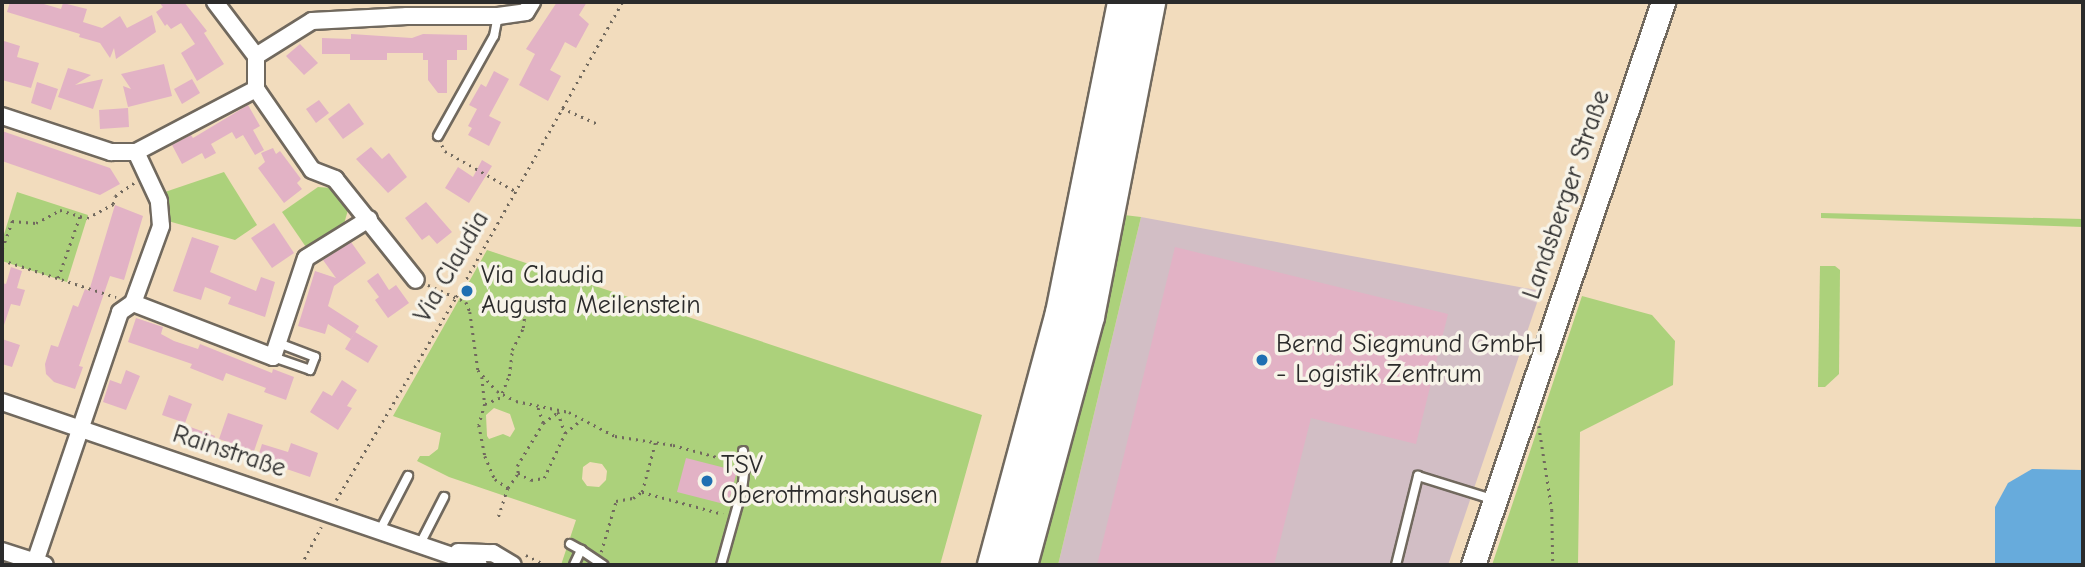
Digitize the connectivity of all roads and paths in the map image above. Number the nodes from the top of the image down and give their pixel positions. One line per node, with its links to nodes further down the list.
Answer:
1 (215, 2): 8 (street)
2 (532, 2): 7 (street)
3 (622, 2): 10 (path, Via Claudia)
4 (1123, 2): 61 (highway)
5 (1150, 2): 62 (highway)
6 (1663, 2): 31 (street, Landsberger Straße)
7 (498, 16): 8 (street); 13 (lane)
8 (256, 56): 9 (street)
9 (256, 89): 14 (street); 18 (street)
10 (562, 108): 12 (path); 16 (path, Via Claudia)
11 (2, 116): 14 (street)
12 (598, 124)
13 (439, 136): 16 (path)
14 (136, 152): 15 (street)
15 (146, 174): 17 (path); 25 (street)
16 (515, 191): 23 (path, Via Claudia)
17 (80, 215): 19 (path); 21 (path)
18 (369, 219): 22 (street); 25 (street)
19 (2, 249)
20 (2, 260): 21 (path)
21 (58, 278): 25 (path)
22 (416, 280): 23 (path)
23 (456, 297): 26 (path); 45 (path, Via Claudia)
24 (523, 301): 27 (path)
25 (133, 303): 35 (street)
26 (482, 377): 27 (path); 29 (path)
27 (504, 394): 29 (path); 30 (path)
28 (2, 402): 35 (street, Rainstraße)
29 (485, 404): 41 (path)
30 (537, 406): 32 (path); 34 (path)
31 (1525, 407): 44 (street, Landsberger Straße); 65 (path)
32 (558, 410): 33 (path); 34 (path); 36 (path)
33 (582, 419): 36 (path); 37 (path)
34 (542, 423): 39 (path)
35 (80, 428): 45 (street, Rainstraße); 55 (street)
36 (565, 433): 39 (path)
37 (655, 443): 38 (path); 42 (path)
38 (743, 451): 47 (lane)
39 (518, 473): 41 (path)
40 (408, 476): 48 (lane)
41 (508, 488): 46 (path)
42 (642, 492): 47 (path); 54 (path)
43 (444, 497): 49 (lane)
44 (1495, 500): 63 (lane); 64 (street, Landsberger Straße)
45 (330, 512): 48 (street, Rainstraße); 56 (path, Via Claudia)
46 (498, 517)
47 (735, 517): 60 (lane)
48 (380, 530): 49 (street, Rainstraße)
49 (420, 544): 53 (street, Rainstraße)
50 (570, 544): 51 (lane)
51 (581, 550): 54 (lane); 59 (lane)
52 (2, 551): 55 (street)
53 (441, 551): 57 (street, Rainstraße); 58 (street, Rainstraße)
54 (600, 563)
55 (39, 564)
56 (301, 565)
57 (479, 565)
58 (513, 565)
59 (574, 565)
60 (722, 565)
61 (993, 565)
62 (1022, 565)
63 (1396, 565)
64 (1473, 565)
65 (1553, 565)

